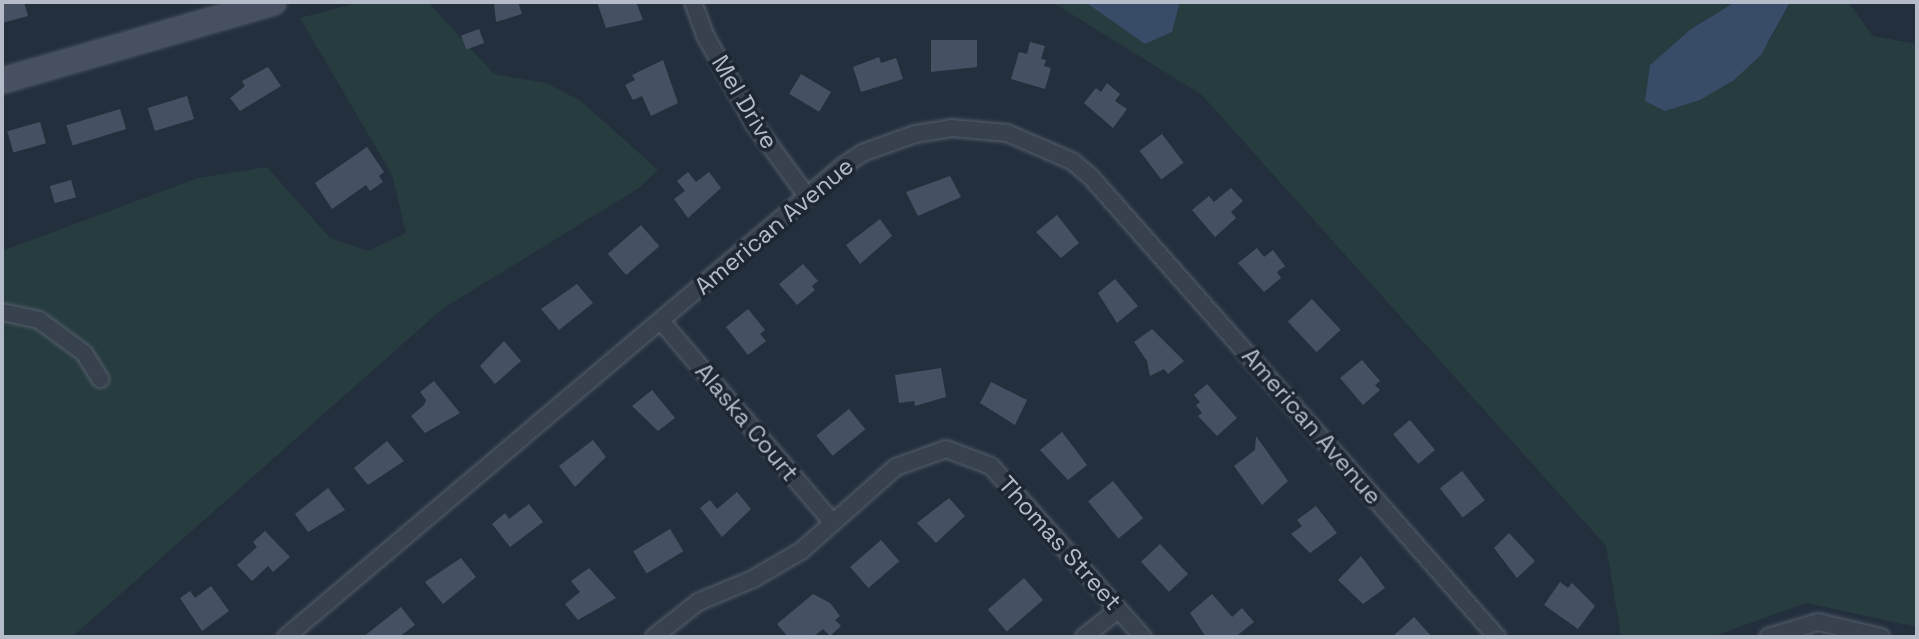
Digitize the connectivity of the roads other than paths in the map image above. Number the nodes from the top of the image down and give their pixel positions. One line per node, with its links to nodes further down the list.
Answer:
1 (273, 2): 3 (main road)
2 (693, 2): 4 (street, Mel Drive)
3 (2, 79)
4 (807, 196): 6 (street, American Avenue); 14 (street, American Avenue)
5 (2, 312): 7 (street)
6 (661, 321): 8 (street, Alaska Court); 10 (street, American Avenue)
7 (100, 379)
8 (833, 523): 9 (street, Thomas Street); 11 (street, Thomas Street)
9 (1118, 610): 12 (street); 13 (street, Thomas Street)
10 (286, 637)
11 (654, 637)
12 (1084, 637)
13 (1143, 637)
14 (1497, 637)
15 (1768, 637): 16 (street)
16 (1881, 637)

